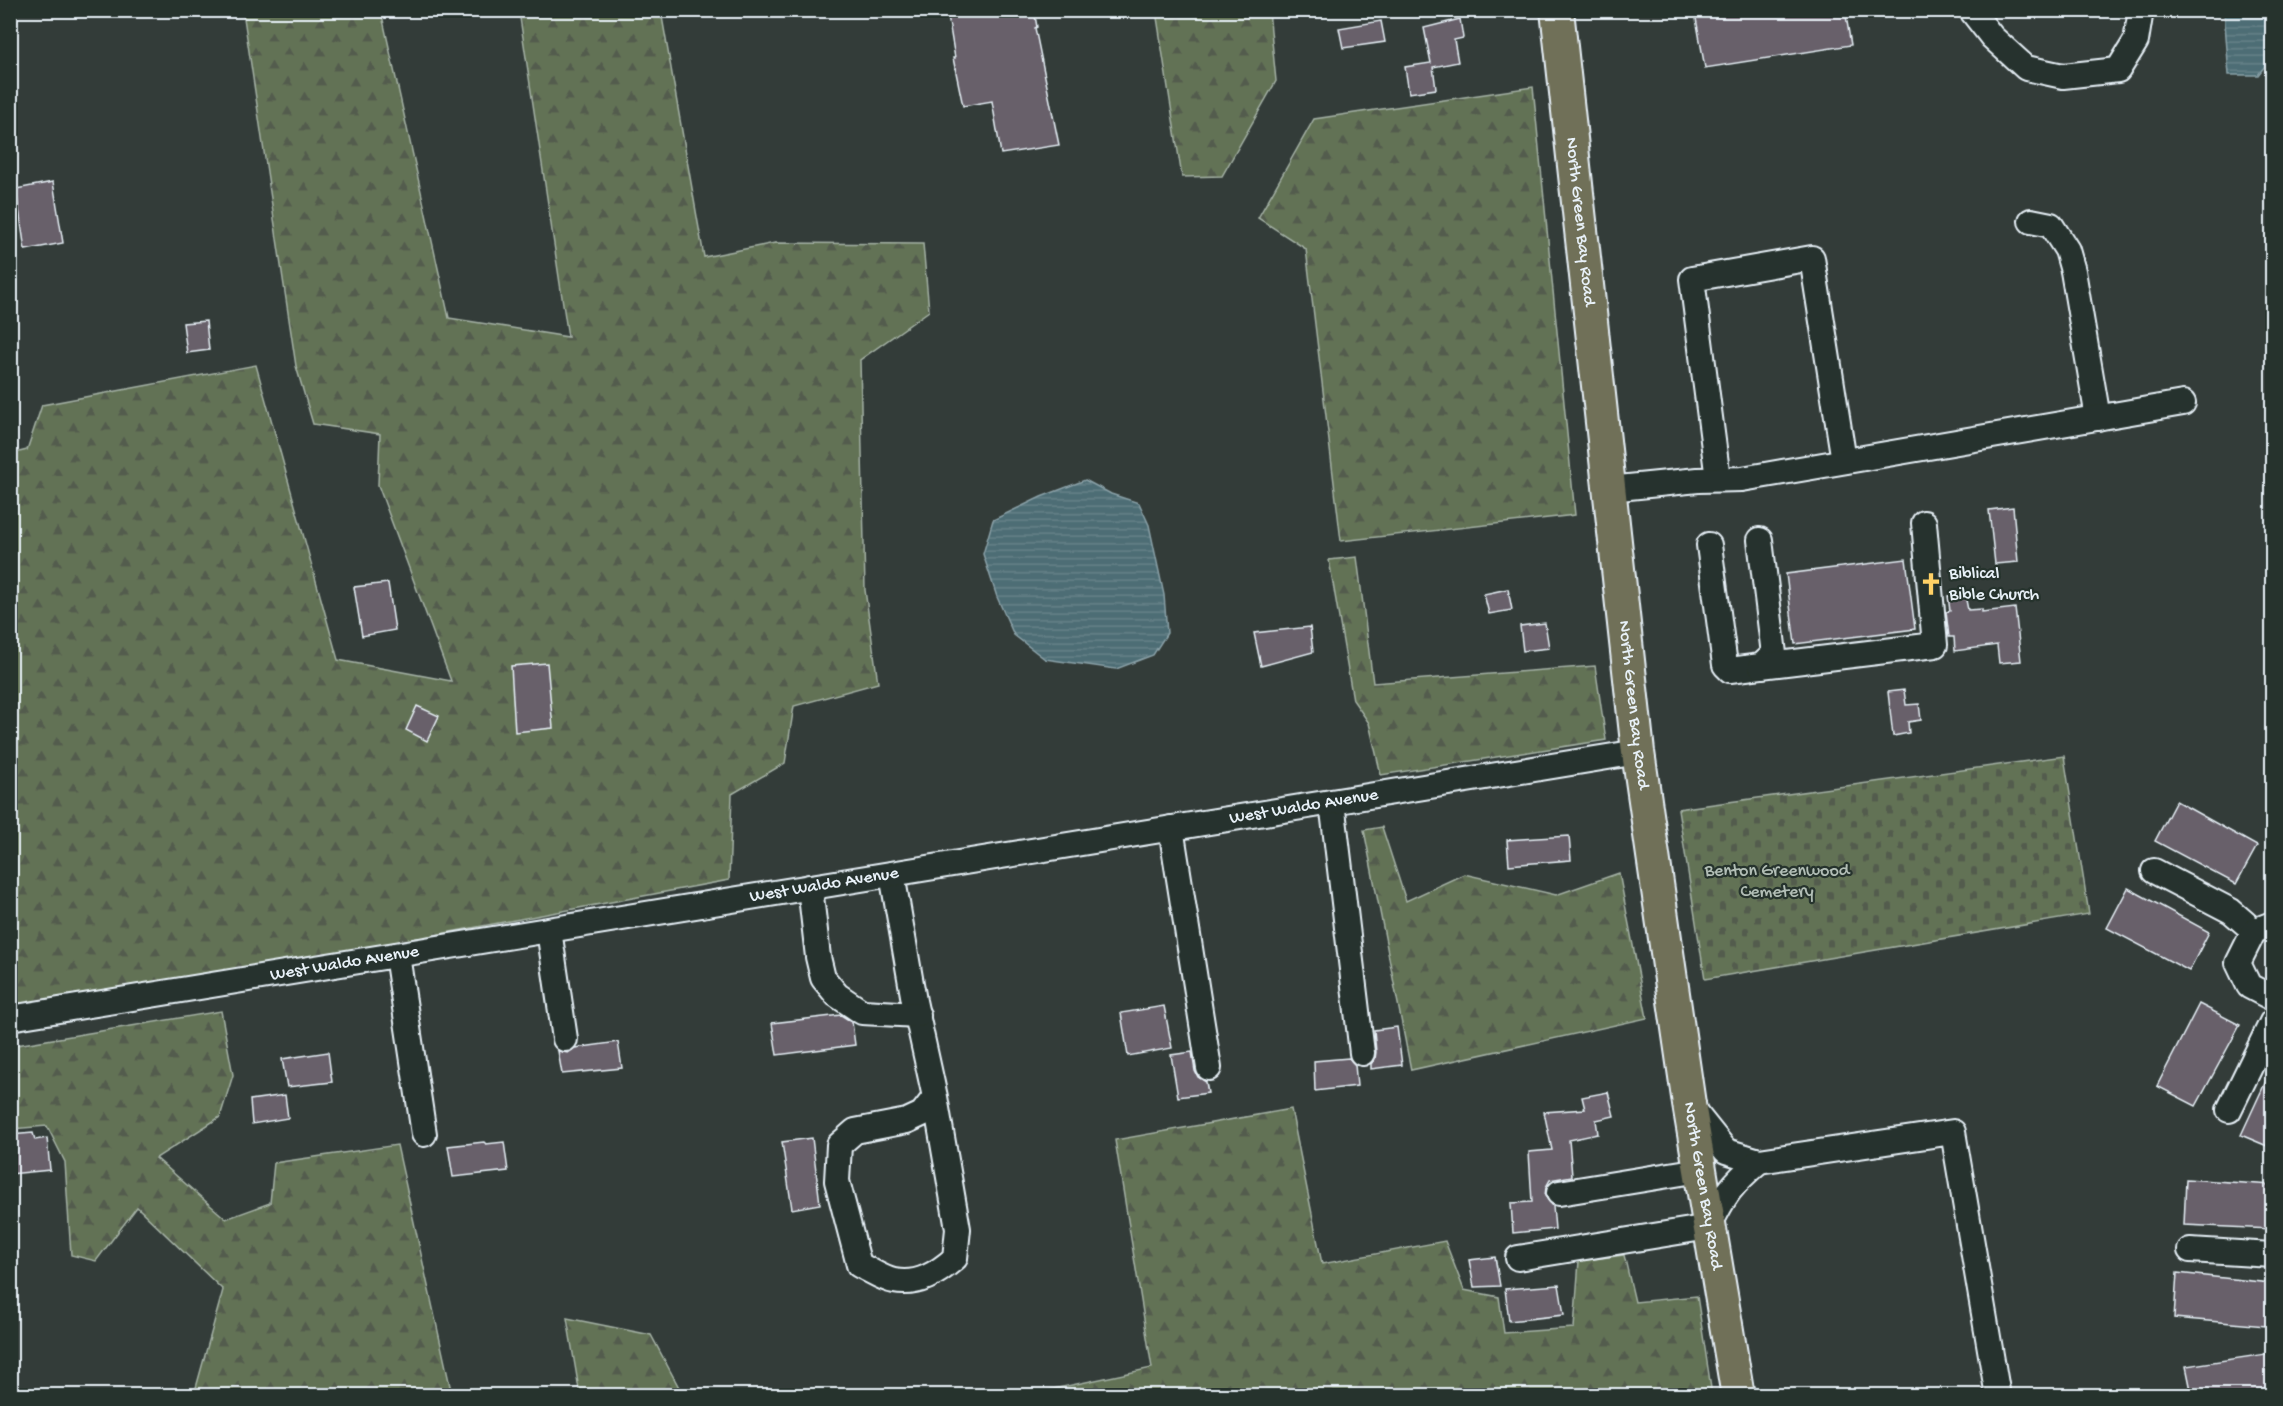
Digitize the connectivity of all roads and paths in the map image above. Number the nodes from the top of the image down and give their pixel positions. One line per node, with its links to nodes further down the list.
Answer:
1 (1557, 10): 9 (main road, North Green Bay Road)
2 (1971, 10): 3 (street)
3 (2141, 10)
4 (2031, 221): 6 (street)
5 (2183, 403): 6 (street)
6 (2098, 418): 7 (street)
7 (1845, 461): 8 (street); 8 (street)
8 (1718, 479): 9 (street)
9 (1609, 489): 14 (main road, North Green Bay Road)
10 (1924, 523): 13 (street)
11 (1760, 540): 13 (street)
12 (1709, 545): 13 (street)
13 (1761, 666)
14 (1638, 752): 15 (street, West Waldo Avenue); 31 (main road, North Green Bay Road)
15 (1332, 802): 16 (street, West Waldo Avenue); 28 (street)
16 (1171, 828): 18 (street, West Waldo Avenue); 29 (street)
17 (2154, 871): 20 (street)
18 (892, 874): 19 (street, West Waldo Avenue); 24 (street)
19 (810, 887): 21 (street, West Waldo Avenue); 24 (street)
20 (2263, 928): 23 (street)
21 (549, 930): 22 (street, West Waldo Avenue); 27 (street)
22 (397, 955): 25 (street, West Waldo Avenue); 33 (street)
23 (2272, 998)
24 (918, 1015): 30 (street)
25 (10, 1018)
26 (2272, 1022): 32 (street)
27 (565, 1039)
28 (1362, 1053)
29 (1209, 1068)
30 (935, 1097): 30 (street)
31 (1689, 1104): 34 (street); 35 (main road, North Green Bay Road)
32 (2229, 1110)
33 (424, 1134)
34 (1759, 1161): 37 (street); 42 (street)
35 (1700, 1170): 36 (street); 37 (main road, North Green Bay Road)
36 (1559, 1193)
37 (1709, 1227): 40 (street); 41 (main road, North Green Bay Road)
38 (2190, 1250): 39 (street)
39 (2272, 1255)
40 (1518, 1258)
41 (1738, 1395)
42 (1998, 1395)

